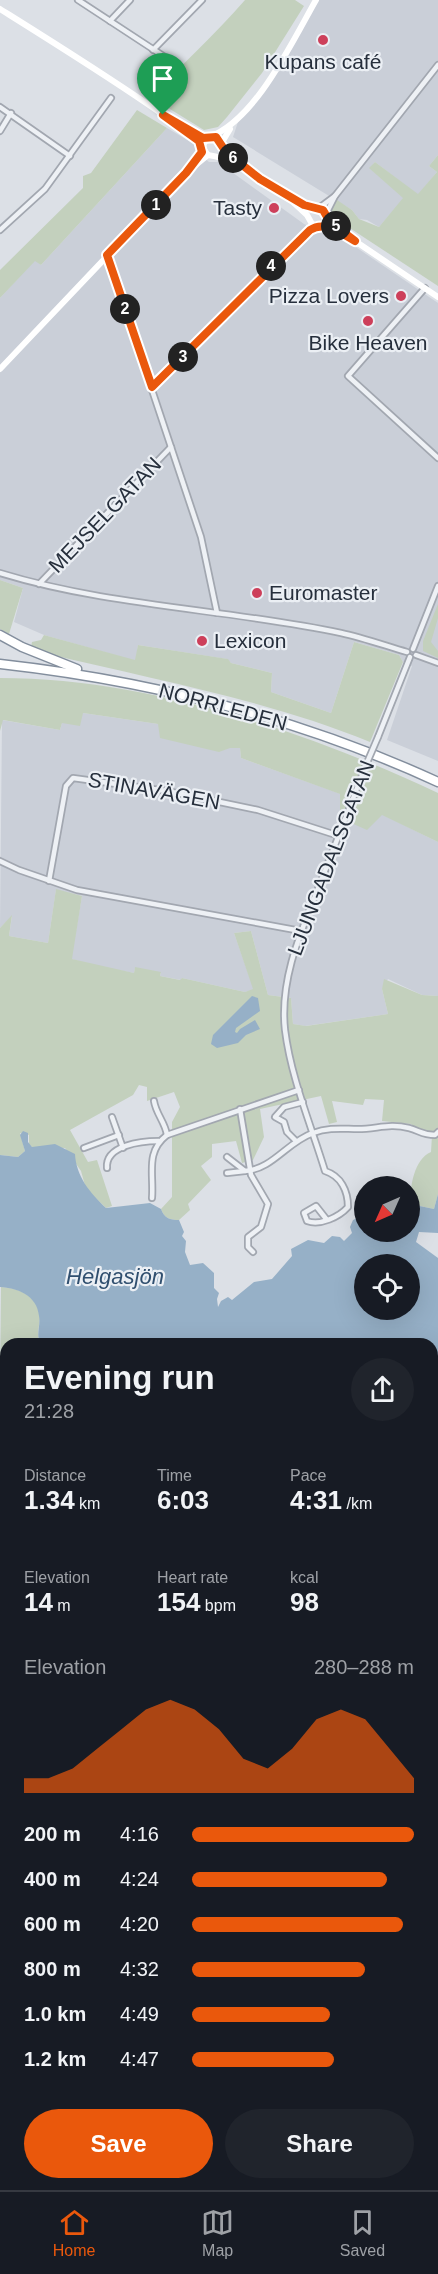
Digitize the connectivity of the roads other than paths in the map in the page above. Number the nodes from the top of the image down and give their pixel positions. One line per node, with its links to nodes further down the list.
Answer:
1 (78, 0): 6 (street)
2 (130, 0): 6 (street)
3 (202, 0): 7 (street)
4 (316, 0): 14 (main road)
5 (0, 8): 13 (main road)
6 (110, 21): 7 (street)
7 (153, 50): 8 (street)
8 (171, 61)
9 (438, 65): 25 (street)
10 (111, 98): 21 (street)
11 (0, 107): 12 (street)
12 (11, 112): 15 (street); 21 (street)
13 (163, 115): 16 (main road); 18 (main road)
14 (238, 117): 16 (main road); 17 (main road)
15 (0, 131)
16 (210, 137): 17 (main road); 18 (main road)
17 (221, 145): 20 (main road); 23 (main road)
18 (202, 148): 19 (main road); 22 (main road)
19 (208, 155): 20 (main road); 22 (main road)
20 (216, 155): 23 (main road)
21 (70, 156): 30 (street)
22 (186, 173): 33 (main road)
23 (260, 179): 24 (main road)
24 (285, 195): 26 (main road); 28 (main road)
25 (335, 196): 26 (street); 27 (street)
26 (316, 208): 27 (main road); 28 (main road)
27 (326, 215): 29 (main road); 32 (main road)
28 (309, 220): 29 (main road); 31 (street)
29 (319, 226): 31 (street); 32 (main road)
30 (0, 230)
31 (299, 238): 37 (street)
32 (355, 241): 34 (main road)
33 (107, 255): 36 (main road); 37 (street)
34 (425, 288): 35 (main road); 39 (street)
35 (438, 297)
36 (0, 369)
37 (152, 387): 38 (street)
38 (171, 447): 41 (street, MEJSELGATAN); 43 (street)
39 (438, 458)
40 (0, 573): 41 (street)
41 (39, 584): 43 (street)
42 (438, 586): 45 (street)
43 (217, 613): 46 (street)
44 (0, 635): 49 (highway)
45 (415, 652): 46 (street); 48 (street)
46 (409, 655): 52 (street, LJUNGADALSGATAN, bridge)
47 (0, 662): 49 (highway, NORRLEDEN); 51 (highway, NORRLEDEN)
48 (438, 663)
49 (77, 669): 50 (highway, NORRLEDEN)
50 (438, 777)
51 (438, 782)
52 (339, 836): 54 (street, STINAVÄGEN); 55 (street, LJUNGADALSGATAN)
53 (0, 861): 54 (street)
54 (49, 881): 55 (street)
55 (301, 931): 56 (street, LJUNGADALSGATAN)
56 (299, 1090): 58 (street, LJUNGADALSGATAN); 59 (street)
57 (154, 1101): 63 (street)
58 (303, 1102): 62 (street, LJUNGADALSGATAN); 66 (street)
59 (240, 1109): 63 (street); 71 (street)
60 (112, 1117): 64 (street)
61 (438, 1132): 62 (street)
62 (313, 1133): 66 (street); 74 (street, LJUNGADALSGATAN)
63 (167, 1135): 65 (street)
64 (119, 1136): 67 (street); 68 (street)
65 (159, 1141): 68 (street); 73 (street)
66 (296, 1141): 71 (street)
67 (84, 1148)
68 (123, 1148): 70 (street)
69 (227, 1157): 71 (street)
70 (106, 1168)
71 (248, 1171): 72 (street); 75 (street)
72 (227, 1173)
73 (152, 1198)
74 (327, 1220): 74 (street)
75 (253, 1252)

